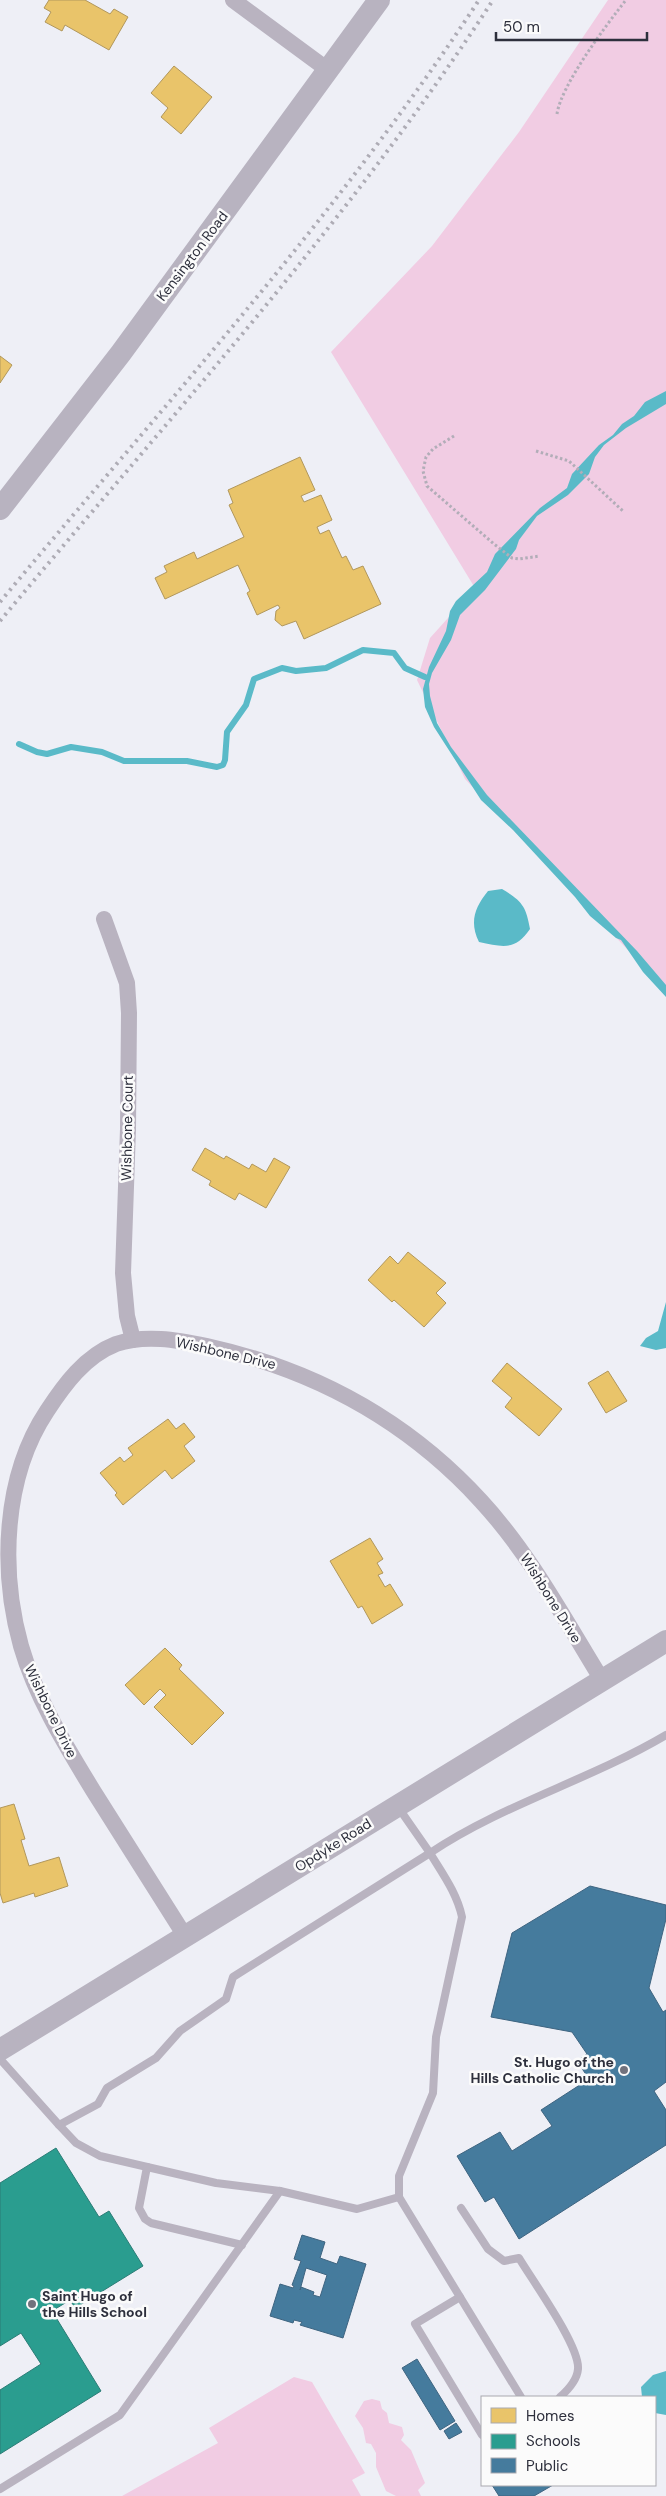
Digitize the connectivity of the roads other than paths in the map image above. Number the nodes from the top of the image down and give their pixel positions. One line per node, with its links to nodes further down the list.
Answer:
1 (233, 0): 3 (street)
2 (379, 0): 3 (main road, Kensington Road)
3 (328, 70): 4 (main road, Kensington Road)
4 (0, 509)
5 (104, 919): 6 (street, Wishbone Court)
6 (133, 1340): 8 (street, Wishbone Drive); 12 (street, Wishbone Drive)
7 (666, 1642): 8 (main road, Opdyke Road)
8 (602, 1680): 10 (main road, Opdyke Road)
9 (666, 1735): 11 (lane)
10 (397, 1805): 11 (lane); 12 (main road, Opdyke Road)
11 (430, 1853): 15 (lane); 18 (lane)
12 (185, 1936): 13 (main road, Opdyke Road)
13 (0, 2050)
14 (0, 2059): 15 (lane)
15 (59, 2125): 16 (lane)
16 (147, 2166): 17 (lane); 20 (lane)
17 (280, 2192): 18 (lane); 20 (lane)
18 (399, 2197): 21 (lane)
19 (461, 2208): 23 (lane)
20 (242, 2245): 25 (lane)
21 (460, 2297): 22 (lane); 24 (lane)
22 (520, 2396)
23 (561, 2396)
24 (481, 2433)
25 (0, 2489)

